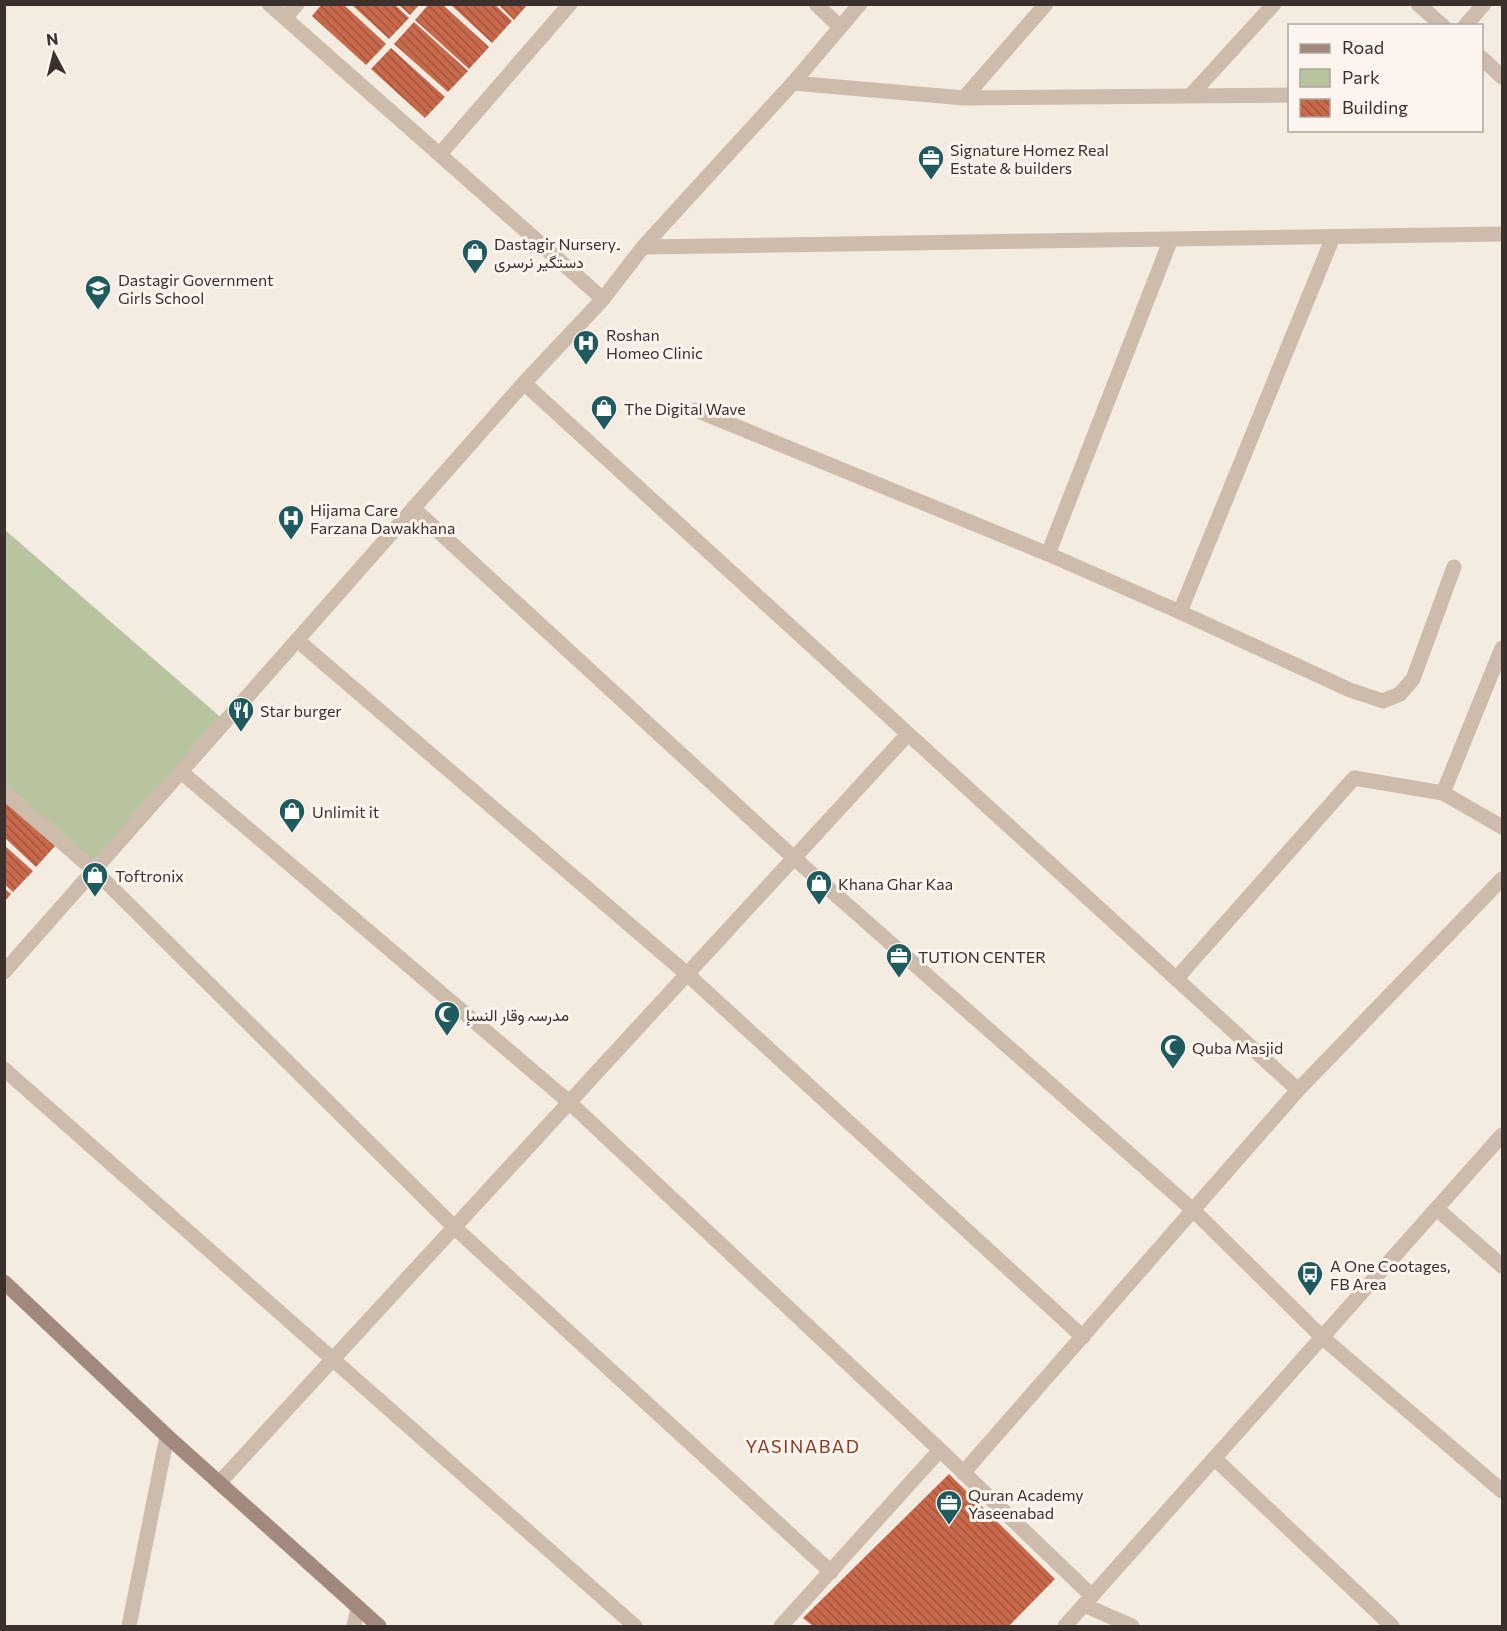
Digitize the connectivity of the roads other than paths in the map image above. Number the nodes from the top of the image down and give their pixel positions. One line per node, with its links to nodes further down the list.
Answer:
1 (270, 4): 10 (street)
2 (297, 4): 10 (street)
3 (570, 4): 20 (street)
4 (816, 4): 13 (street)
5 (860, 4): 13 (street)
6 (1046, 4): 19 (street)
7 (1274, 4): 18 (street)
8 (1418, 4): 11 (street)
9 (1484, 4): 12 (street)
10 (285, 18): 20 (street)
11 (1441, 24)
12 (1467, 24)
13 (840, 27): 16 (street)
14 (1483, 59): 15 (street)
15 (1503, 77)
16 (793, 82): 19 (street); 24 (street)
17 (1288, 95): 18 (street)
18 (1190, 96): 19 (street)
19 (963, 98)
20 (440, 154): 25 (street)
21 (1503, 234): 22 (street)
22 (1333, 237): 23 (street); 31 (street)
23 (1171, 239): 24 (street); 29 (street)
24 (643, 247): 25 (street)
25 (603, 299): 26 (street)
26 (524, 383): 28 (street); 34 (street)
27 (696, 410): 29 (street)
28 (413, 508): 32 (street); 39 (street)
29 (1048, 554): 31 (street)
30 (1454, 567): 31 (street)
31 (1180, 612)
32 (297, 640): 35 (street); 43 (street)
33 (1503, 648): 37 (street)
34 (908, 734): 39 (street); 44 (street)
35 (180, 771): 40 (street); 47 (street)
36 (4, 792): 40 (street)
37 (1443, 793): 38 (street); 44 (street)
38 (1503, 827)
39 (794, 858): 43 (street); 50 (street)
40 (94, 871): 42 (street); 51 (street)
41 (1503, 879): 46 (street)
42 (4, 972)
43 (687, 974): 47 (street); 54 (street)
44 (1176, 979): 46 (street)
45 (4, 1069): 56 (street)
46 (1298, 1090): 50 (street)
47 (569, 1102): 51 (street); 58 (street)
48 (1503, 1135): 49 (street)
49 (1437, 1209): 52 (street); 55 (street)
50 (1193, 1210): 54 (street); 55 (street)
51 (454, 1227): 56 (street); 63 (street)
52 (1503, 1266)
53 (4, 1282): 57 (street)
54 (1083, 1337): 60 (street)
55 (1323, 1338): 59 (street); 62 (street)
56 (332, 1359): 61 (street); 69 (street)
57 (167, 1436): 61 (street); 66 (street)
58 (940, 1450): 60 (street); 63 (street)
59 (1215, 1459): 64 (street); 73 (street)
60 (963, 1473): 64 (street)
61 (219, 1482): 65 (street)
62 (1503, 1491)
63 (831, 1572): 70 (street)
64 (1088, 1600): 71 (street); 72 (street)
65 (358, 1608): 67 (street); 68 (street)
66 (129, 1626)
67 (354, 1626)
68 (379, 1626)
69 (635, 1626)
70 (781, 1626)
71 (1065, 1626)
72 (1132, 1626)
73 (1392, 1626)

